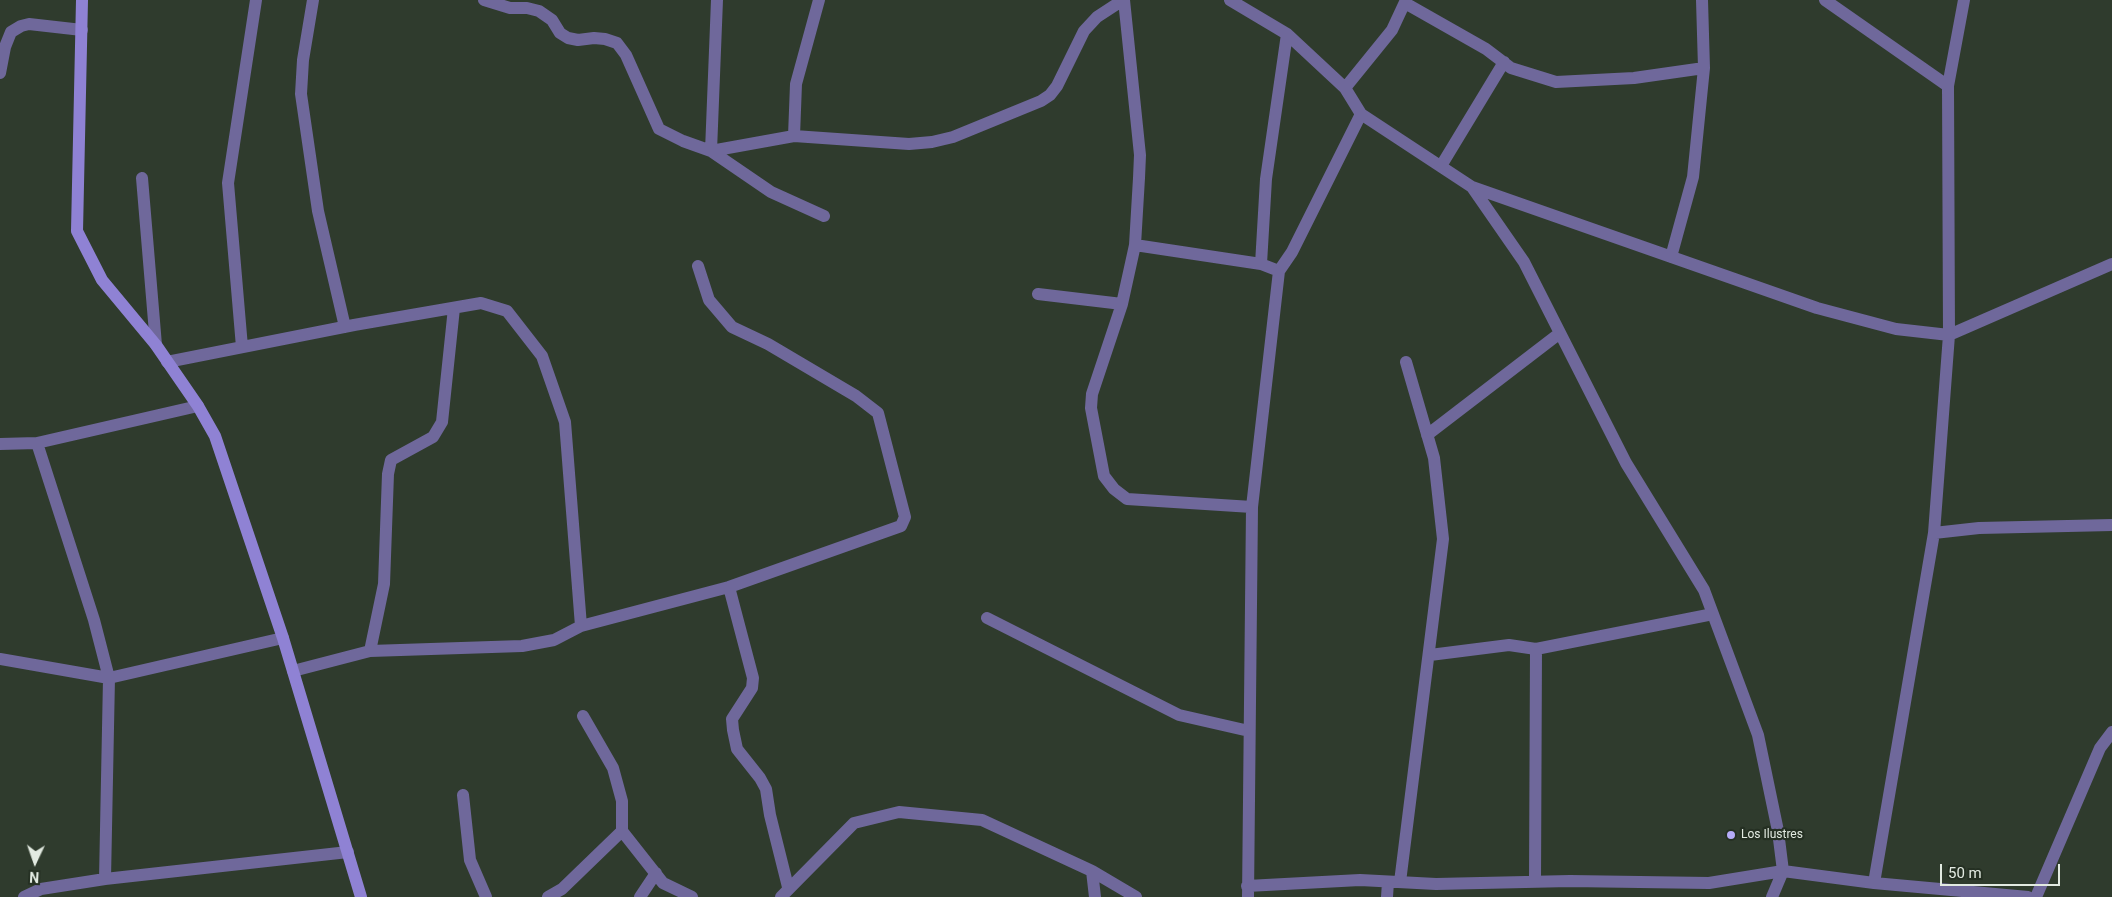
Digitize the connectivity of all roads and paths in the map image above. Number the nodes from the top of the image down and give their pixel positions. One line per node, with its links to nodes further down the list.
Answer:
1 (82, 0): 13 (street)
2 (256, 0): 40 (street)
3 (313, 0): 36 (street)
4 (484, 0): 22 (street)
5 (717, 0): 22 (street)
6 (819, 0): 21 (street)
7 (1124, 0): 21 (street); 27 (street)
8 (1230, 0): 14 (street)
9 (1702, 0): 16 (street)
10 (1825, 0): 18 (street)
11 (1964, 0): 18 (street)
12 (1406, 1): 15 (street); 19 (street)
13 (82, 30): 17 (street); 39 (street)
14 (1287, 34): 19 (street); 29 (street)
15 (1504, 62): 16 (street); 23 (street)
16 (1704, 68): 28 (street)
17 (0, 73)
18 (1948, 86): 38 (street)
19 (1345, 88): 20 (street)
20 (1361, 114): 23 (street); 32 (street)
21 (794, 136): 22 (street)
22 (711, 151): 26 (street)
23 (1441, 166): 25 (street)
24 (142, 178): 39 (street)
25 (1472, 187): 28 (street); 37 (street)
26 (824, 216)
27 (1136, 245): 29 (street); 34 (street)
28 (1671, 256): 38 (street)
29 (1261, 264): 32 (street)
30 (2112, 264): 38 (street)
31 (698, 266): 50 (street)
32 (1279, 271): 47 (street)
33 (1038, 294): 34 (street)
34 (1122, 304): 47 (street)
35 (454, 308): 36 (street); 53 (street); 56 (street)
36 (345, 327): 40 (street)
37 (1560, 332): 44 (street); 51 (street)
38 (1949, 335): 49 (street)
39 (156, 345): 41 (street)
40 (242, 347): 41 (street)
41 (167, 362): 43 (street)
42 (1406, 362): 44 (street)
43 (198, 406): 45 (street); 54 (street)
44 (1427, 435): 57 (street)
45 (37, 443): 46 (street); 60 (street)
46 (0, 444)
47 (1252, 507): 62 (street)
48 (2112, 525): 49 (street)
49 (1934, 533): 73 (street)
50 (729, 587): 53 (street); 74 (street)
51 (1713, 614): 55 (street); 67 (street)
52 (987, 618): 62 (street)
53 (581, 626): 56 (street)
54 (283, 638): 59 (street); 60 (street)
55 (1536, 649): 57 (street); 72 (street)
56 (370, 651): 59 (street)
57 (1430, 655): 71 (street)
58 (0, 659): 60 (street)
59 (293, 671): 66 (street)
60 (108, 678): 70 (street)
61 (583, 716): 65 (street)
62 (1249, 731): 75 (street)
63 (2112, 732): 88 (street)
64 (463, 795): 79 (street)
65 (622, 831): 69 (street); 76 (street)
66 (348, 852): 70 (street); 78 (street)
67 (1783, 870): 72 (street); 73 (street); 86 (street)
68 (1092, 871): 74 (street); 83 (street); 84 (street)
69 (656, 873): 81 (street); 82 (street)
70 (104, 879): 77 (street)
71 (1394, 882): 72 (street); 75 (street); 85 (street)
72 (1535, 882)
73 (1874, 883): 87 (street)
74 (785, 892)
75 (1248, 892)
76 (566, 893): 80 (street)
77 (24, 897)
78 (361, 897)
79 (486, 897)
80 (548, 897)
81 (640, 897)
82 (692, 897)
83 (1095, 897)
84 (1136, 897)
85 (1387, 897)
86 (1772, 897)
87 (2028, 897)
88 (2036, 897)

